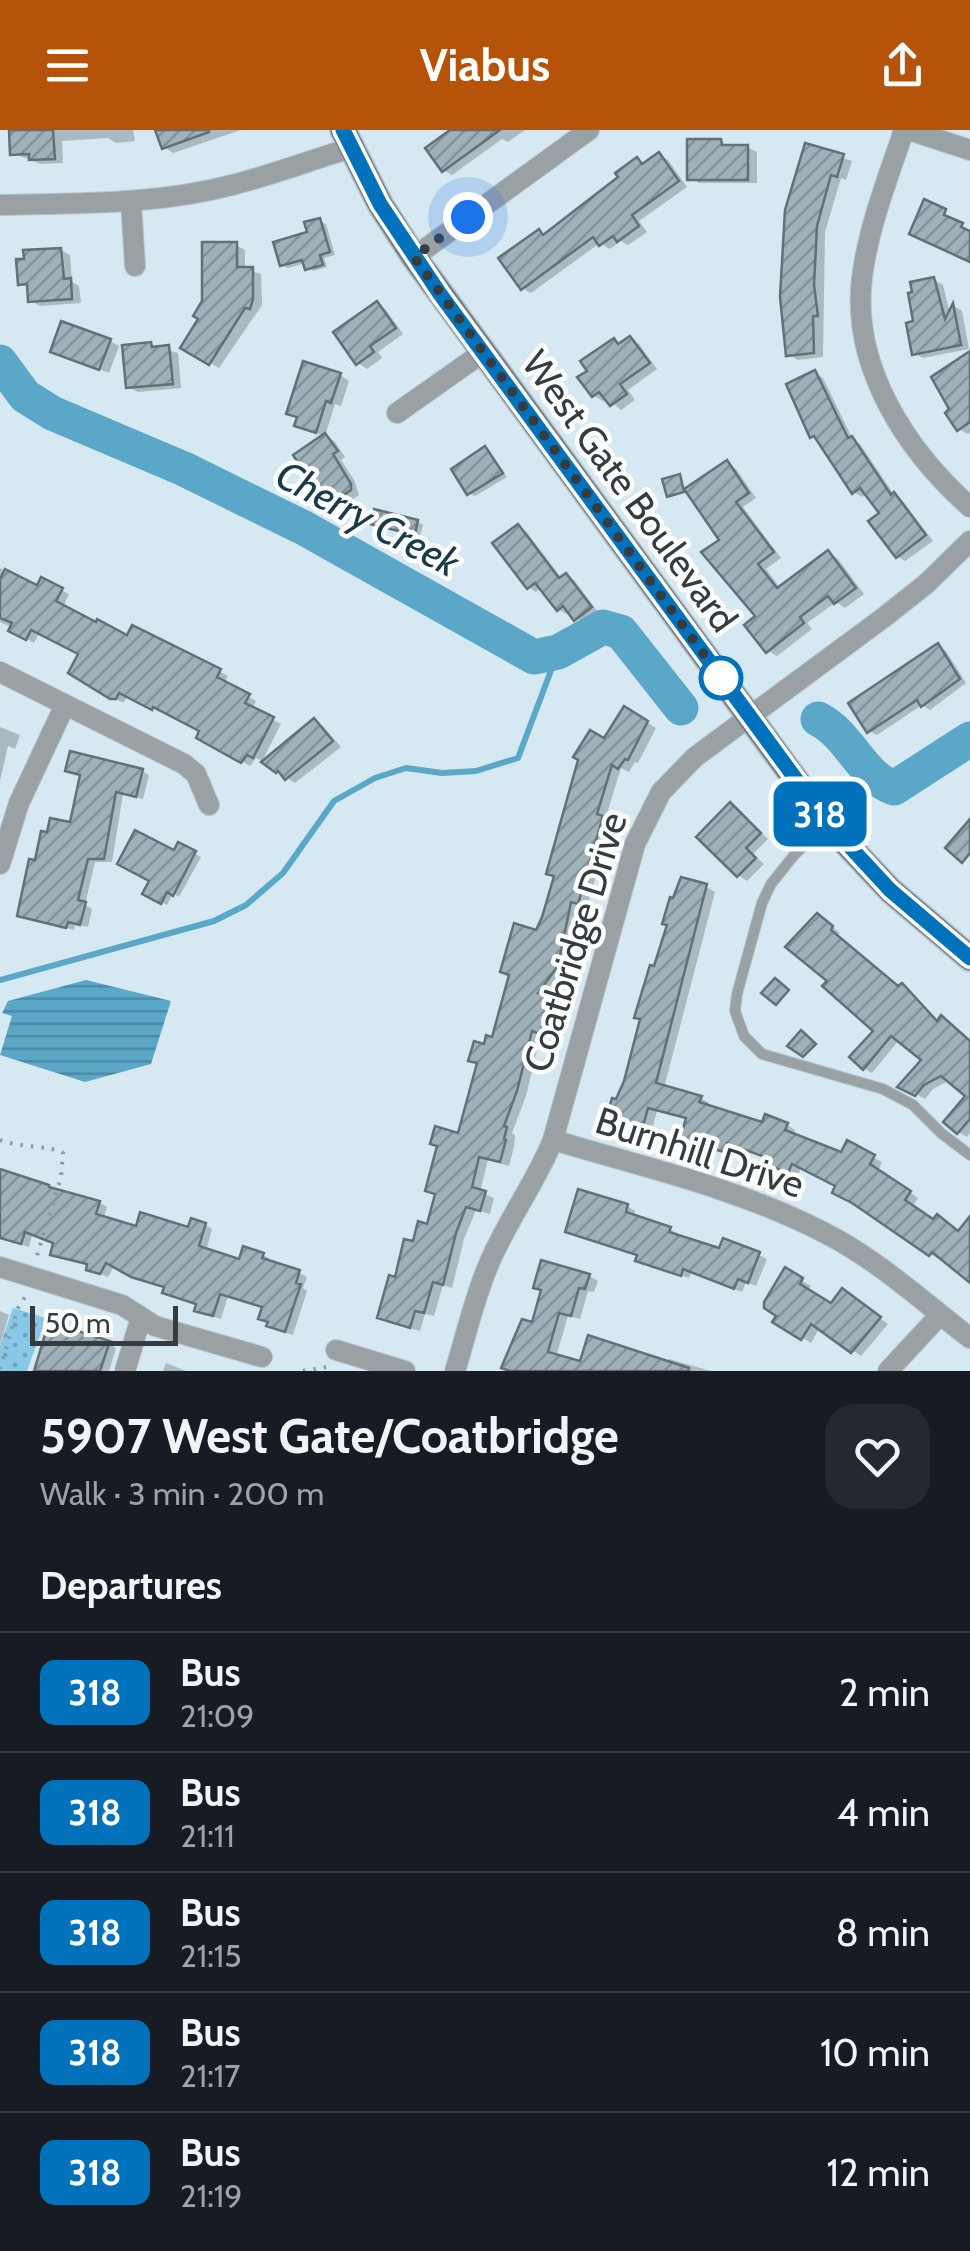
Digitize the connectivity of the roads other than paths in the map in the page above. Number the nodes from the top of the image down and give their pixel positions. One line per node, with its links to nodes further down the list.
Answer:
1 (589, 130): 7 (street)
2 (907, 130): 4 (street); 11 (street)
3 (347, 139): 5 (street); 7 (main road, West Gate Boulevard)
4 (970, 150)
5 (132, 202): 6 (street); 8 (street)
6 (0, 206)
7 (414, 257): 9 (main road, West Gate Boulevard)
8 (136, 266)
9 (482, 353): 10 (street); 15 (main road, West Gate Boulevard)
10 (398, 413)
11 (970, 507)
12 (970, 541): 15 (street, Coatbridge Drive)
13 (0, 672): 14 (street)
14 (65, 706): 16 (street); 18 (street)
15 (750, 718): 17 (main road, West Gate Boulevard); 20 (street, Coatbridge Drive)
16 (209, 805)
17 (828, 823): 19 (main road, West Gate Boulevard); 21 (lane)
18 (0, 864)
19 (970, 958)
20 (553, 1140): 23 (street, Burnhill Drive); 30 (street, Coatbridge Drive)
21 (970, 1155)
22 (0, 1267): 24 (street)
23 (940, 1316): 25 (street, Burnhill Drive); 31 (street)
24 (142, 1317): 26 (street); 28 (street)
25 (970, 1338)
26 (262, 1357)
27 (335, 1359): 29 (street)
28 (125, 1371)
29 (405, 1371)
30 (455, 1371)
31 (888, 1371)

